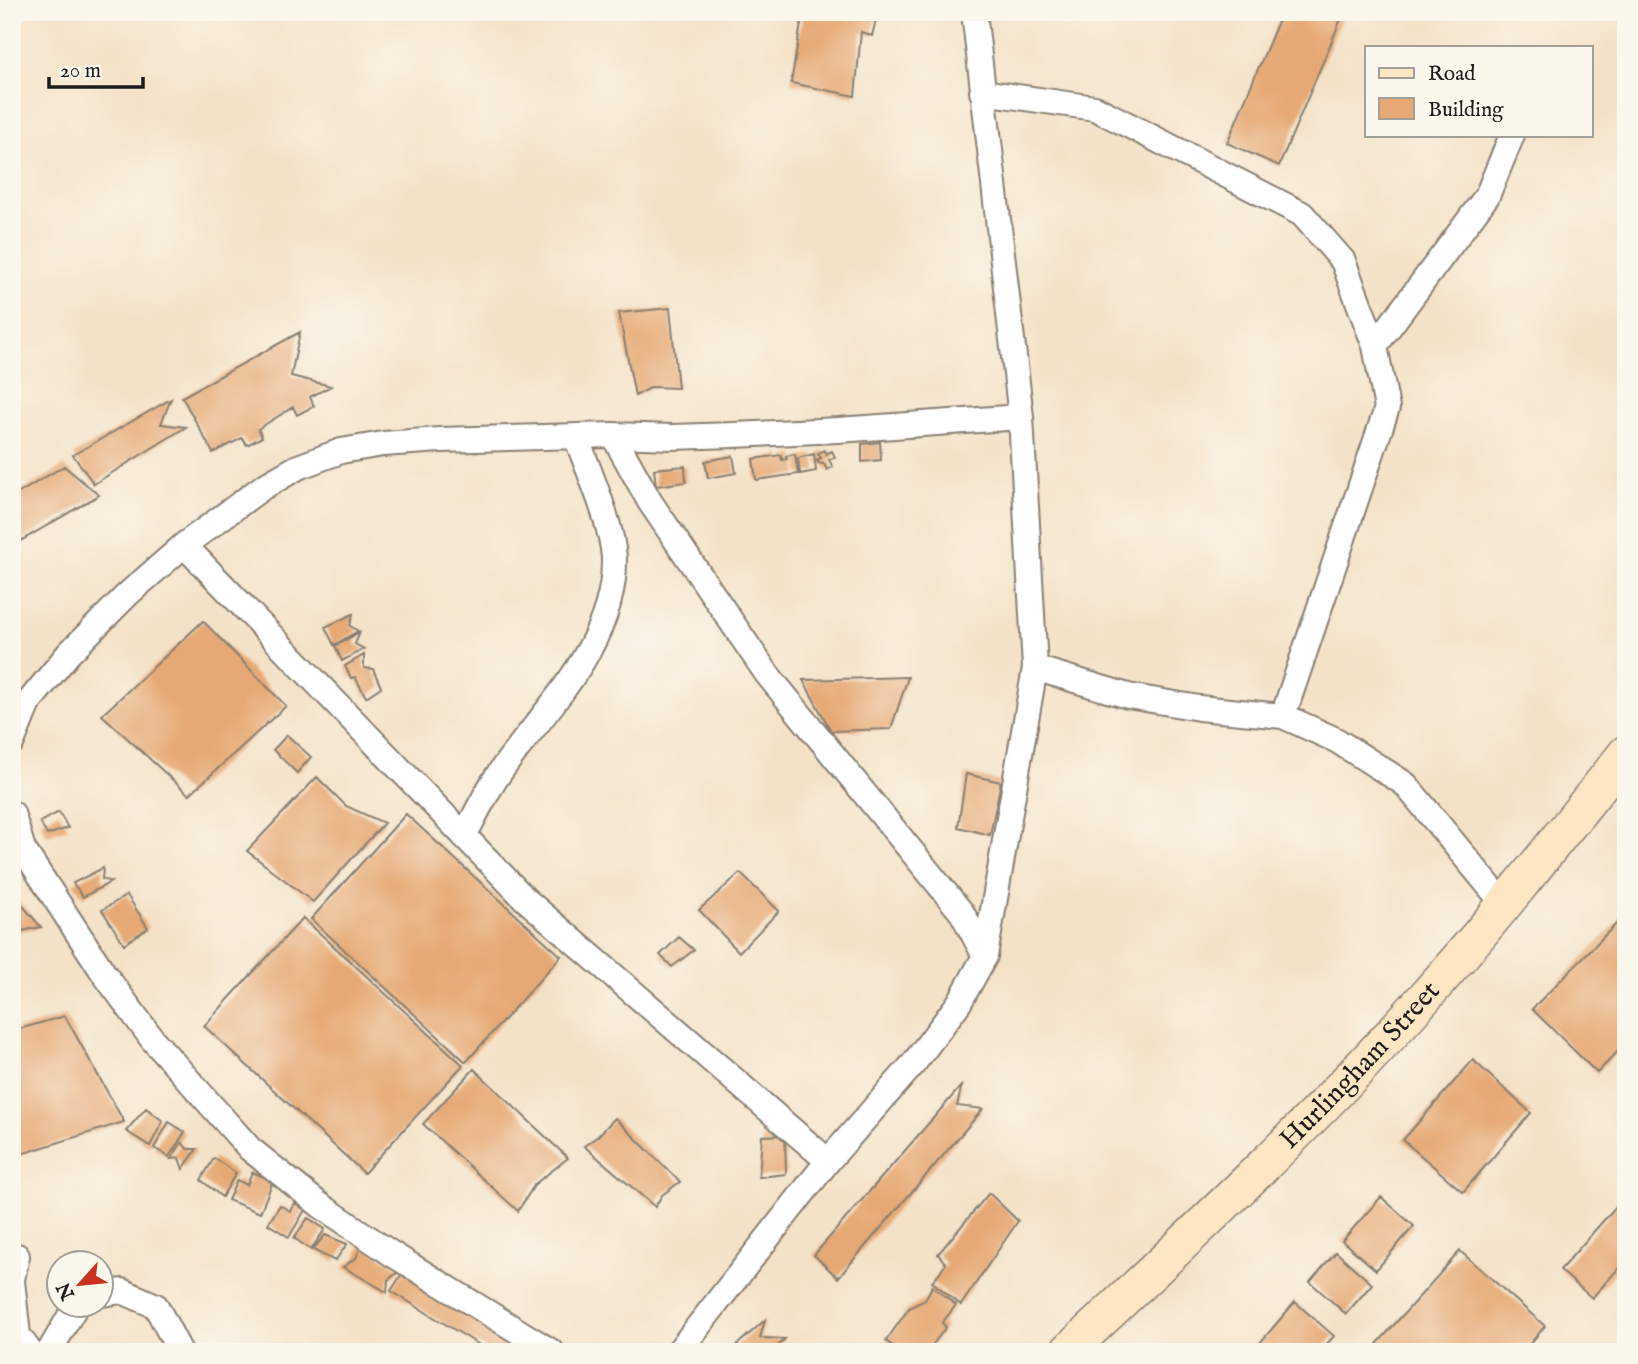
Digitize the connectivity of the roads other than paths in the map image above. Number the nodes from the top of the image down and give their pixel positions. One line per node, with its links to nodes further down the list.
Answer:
1 (974, 12): 2 (street)
2 (982, 92): 4 (street); 5 (street)
3 (1513, 136): 4 (street)
4 (1375, 346): 10 (street)
5 (1021, 417): 6 (street); 9 (street)
6 (613, 435): 7 (street); 16 (street)
7 (576, 436): 8 (street); 14 (street)
8 (184, 545): 11 (street); 14 (street)
9 (1035, 668): 10 (street); 16 (street)
10 (1283, 716): 15 (street)
11 (12, 742)
12 (1626, 753): 15 (street, Hurlingham Street)
13 (12, 813): 24 (street)
14 (464, 836): 17 (street)
15 (1504, 904): 26 (street, Hurlingham Street)
16 (985, 956): 17 (street)
17 (828, 1161): 25 (street)
18 (14, 1272): 21 (street)
19 (116, 1292): 23 (street)
20 (69, 1318): 22 (street)
21 (30, 1352)
22 (49, 1352)
23 (180, 1352)
24 (552, 1352)
25 (678, 1352)
26 (1067, 1352)

